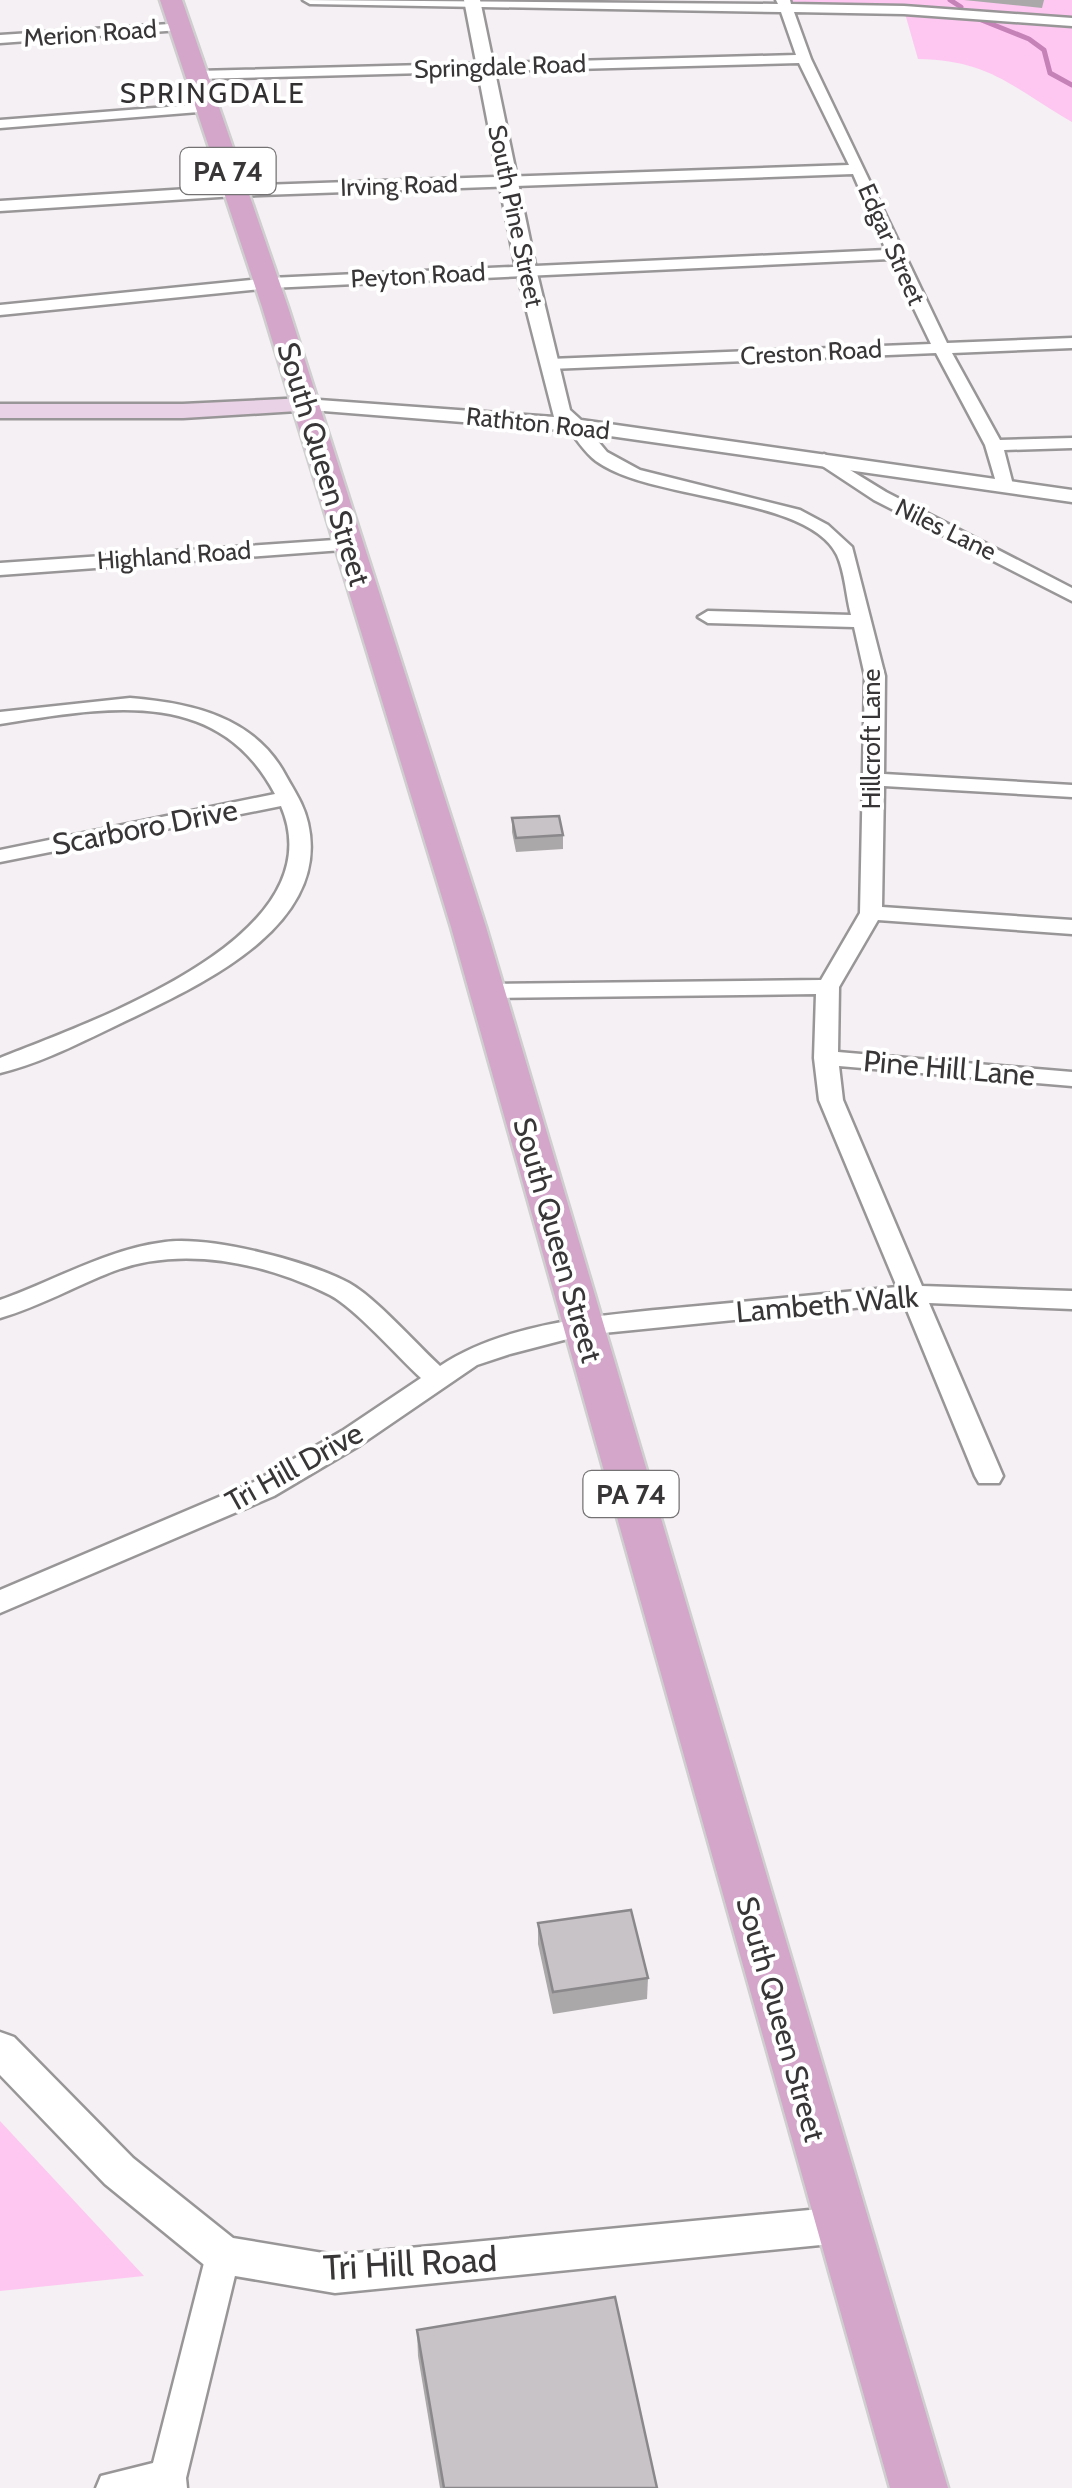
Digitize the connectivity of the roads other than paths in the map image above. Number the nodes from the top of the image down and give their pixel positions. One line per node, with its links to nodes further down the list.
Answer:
1 (171, 0): 7 (main road, South Queen Street / PA 74)
2 (310, 0): 3 (street)
3 (472, 2): 4 (street); 10 (street, South Pine Street)
4 (626, 2): 5 (street)
5 (784, 4): 6 (street); 9 (street, Edgar Street)
6 (1072, 22)
7 (180, 26): 8 (street, Merion Road); 11 (main road, South Queen Street / PA 74)
8 (0, 39)
9 (804, 58): 10 (street, Springdale Road); 14 (street, Edgar Street)
10 (484, 66): 11 (street, Springdale Road); 15 (street, South Pine Street)
11 (197, 76): 12 (main road, South Queen Street / PA 74)
12 (206, 108): 13 (street); 16 (main road, South Queen Street / PA 74)
13 (0, 124)
14 (859, 169): 15 (street, Irving Road); 18 (street, Edgar Street)
15 (509, 182): 16 (street, Irving Road); 19 (street, South Pine Street)
16 (235, 191): 17 (street, Irving Road); 20 (main road, South Queen Street / PA 74)
17 (0, 206)
18 (898, 254): 19 (street, Peyton Road); 23 (street, Edgar Street)
19 (526, 270): 20 (street, Peyton Road); 24 (street, South Pine Street)
20 (270, 283): 21 (street, Peyton Road); 25 (main road, South Queen Street / PA 74)
21 (0, 310)
22 (1072, 343): 23 (street, Creston Road)
23 (941, 346): 24 (street, Creston Road); 29 (street, Edgar Street)
24 (550, 364): 27 (street, South Pine Street)
25 (305, 405): 26 (main road, Rathton Road); 27 (street, Rathton Road); 33 (main road, South Queen Street / PA 74)
26 (0, 411)
27 (575, 425): 30 (street, Rathton Road); 37 (street, Hillcroft Lane)
28 (1072, 443): 29 (street)
29 (994, 445): 31 (street, Edgar Street)
30 (824, 458): 31 (street, Rathton Road); 35 (street, Niles Lane)
31 (1004, 485): 32 (street, Rathton Road)
32 (1072, 496)
33 (349, 545): 34 (street, Highland Road); 46 (main road, South Queen Street / PA 74)
34 (0, 569)
35 (1072, 595)
36 (708, 616): 37 (street)
37 (863, 621): 39 (street, Hillcroft Lane)
38 (0, 718): 41 (street)
39 (872, 780): 40 (street); 43 (street, Hillcroft Lane)
40 (1072, 791)
41 (290, 798): 42 (street, Scarboro Drive); 48 (street)
42 (0, 856)
43 (871, 913): 44 (street); 45 (street, Hillcroft Lane)
44 (1072, 927)
45 (828, 987): 46 (street); 47 (street, Hillcroft Lane)
46 (488, 991): 53 (main road, South Queen Street / PA 74)
47 (826, 1058): 49 (street, Pine Hill Lane); 50 (street, Hillcroft Lane)
48 (0, 1066)
49 (1072, 1079)
50 (911, 1294): 51 (street, Lambeth Walk); 53 (street, Lambeth Walk); 55 (street, Hillcroft Lane)
51 (1072, 1300)
52 (0, 1309): 54 (street)
53 (583, 1326): 54 (street, Tri Hill Drive); 58 (main road, South Queen Street / PA 74)
54 (437, 1378): 56 (street, Tri Hill Drive)
55 (989, 1476)
56 (0, 1602)
57 (0, 2049): 59 (street, Tri Hill Road)
58 (840, 2224): 59 (street, Tri Hill Road); 62 (main road, South Queen Street / PA 74)
59 (223, 2254): 60 (street)
60 (169, 2483): 61 (street)
61 (114, 2488)
62 (920, 2488)

